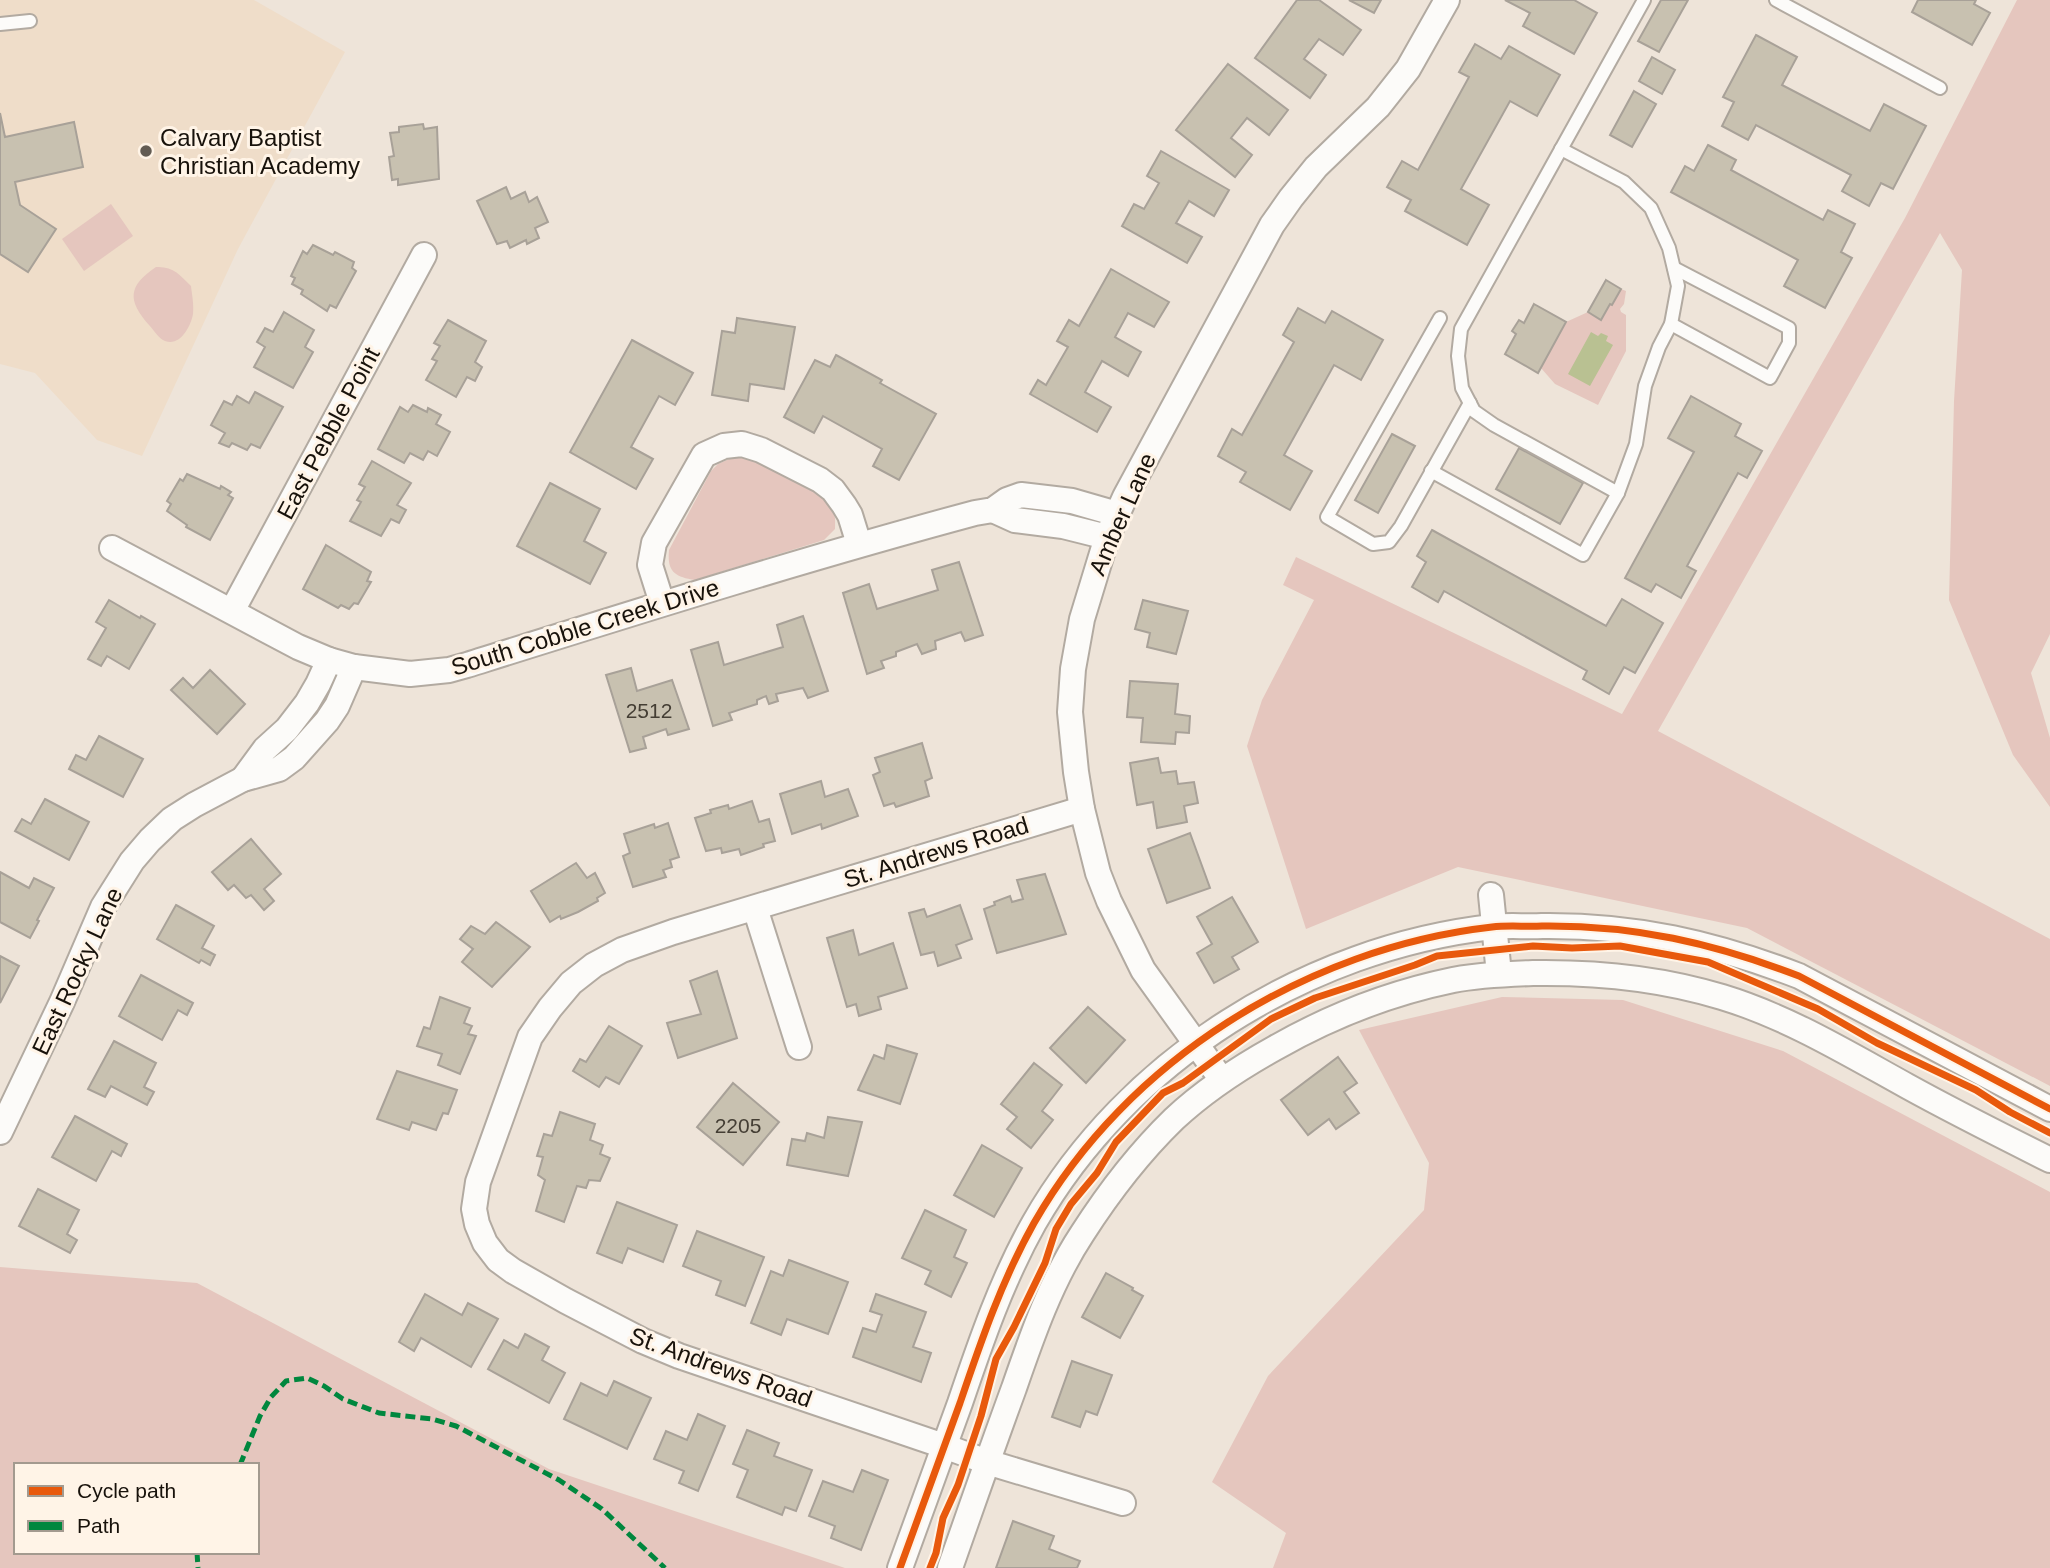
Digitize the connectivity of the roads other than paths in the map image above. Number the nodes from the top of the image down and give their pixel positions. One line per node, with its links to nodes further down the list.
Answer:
1 (1447, 0): 16 (street, Amber Lane)
2 (1644, 0): 7 (lane)
3 (1776, 0): 6 (lane)
4 (30, 21): 5 (lane)
5 (0, 24)
6 (1940, 88)
7 (1561, 149): 9 (lane); 12 (lane)
8 (424, 255): 21 (street, East Pebble Point)
9 (1674, 268): 11 (lane); 11 (lane)
10 (1440, 318): 13 (lane)
11 (1671, 324): 14 (lane)
12 (1470, 402): 13 (lane); 14 (lane)
13 (1432, 471): 14 (lane)
14 (1618, 493)
15 (993, 510): 16 (street, South Cobble Creek Drive); 17 (street); 18 (street, South Cobble Creek Drive)
16 (1117, 514): 17 (street, Amber Lane)
17 (1107, 537): 25 (street, Amber Lane)
18 (859, 544): 20 (street, South Cobble Creek Drive); 20 (street)
19 (112, 548): 21 (street, South Cobble Creek Drive)
20 (663, 603): 23 (street, South Cobble Creek Drive)
21 (232, 611): 22 (street, South Cobble Creek Drive)
22 (329, 660): 23 (street, South Cobble Creek Drive); 24 (street, East Rocky Lane)
23 (354, 667): 24 (street, East Rocky Lane)
24 (243, 779): 34 (street, East Rocky Lane)
25 (1082, 809): 27 (street, St. Andrews Road); 30 (street, Amber Lane)
26 (1491, 895): 28 (street)
27 (755, 908): 31 (street); 36 (street, St. Andrews Road)
28 (1494, 927): 29 (street); 30 (street); 33 (street)
29 (1499, 974): 32 (street); 35 (street)
30 (1196, 1044): 32 (street, Amber Lane); 36 (street)
31 (799, 1046)
32 (1222, 1080): 37 (street)
33 (2050, 1109)
34 (0, 1132)
35 (2050, 1160)
36 (944, 1446): 37 (street, St. Andrews Road); 39 (street)
37 (987, 1462): 38 (street, St. Andrews Road); 40 (street)
38 (1124, 1503)
39 (900, 1568)
40 (950, 1568)

